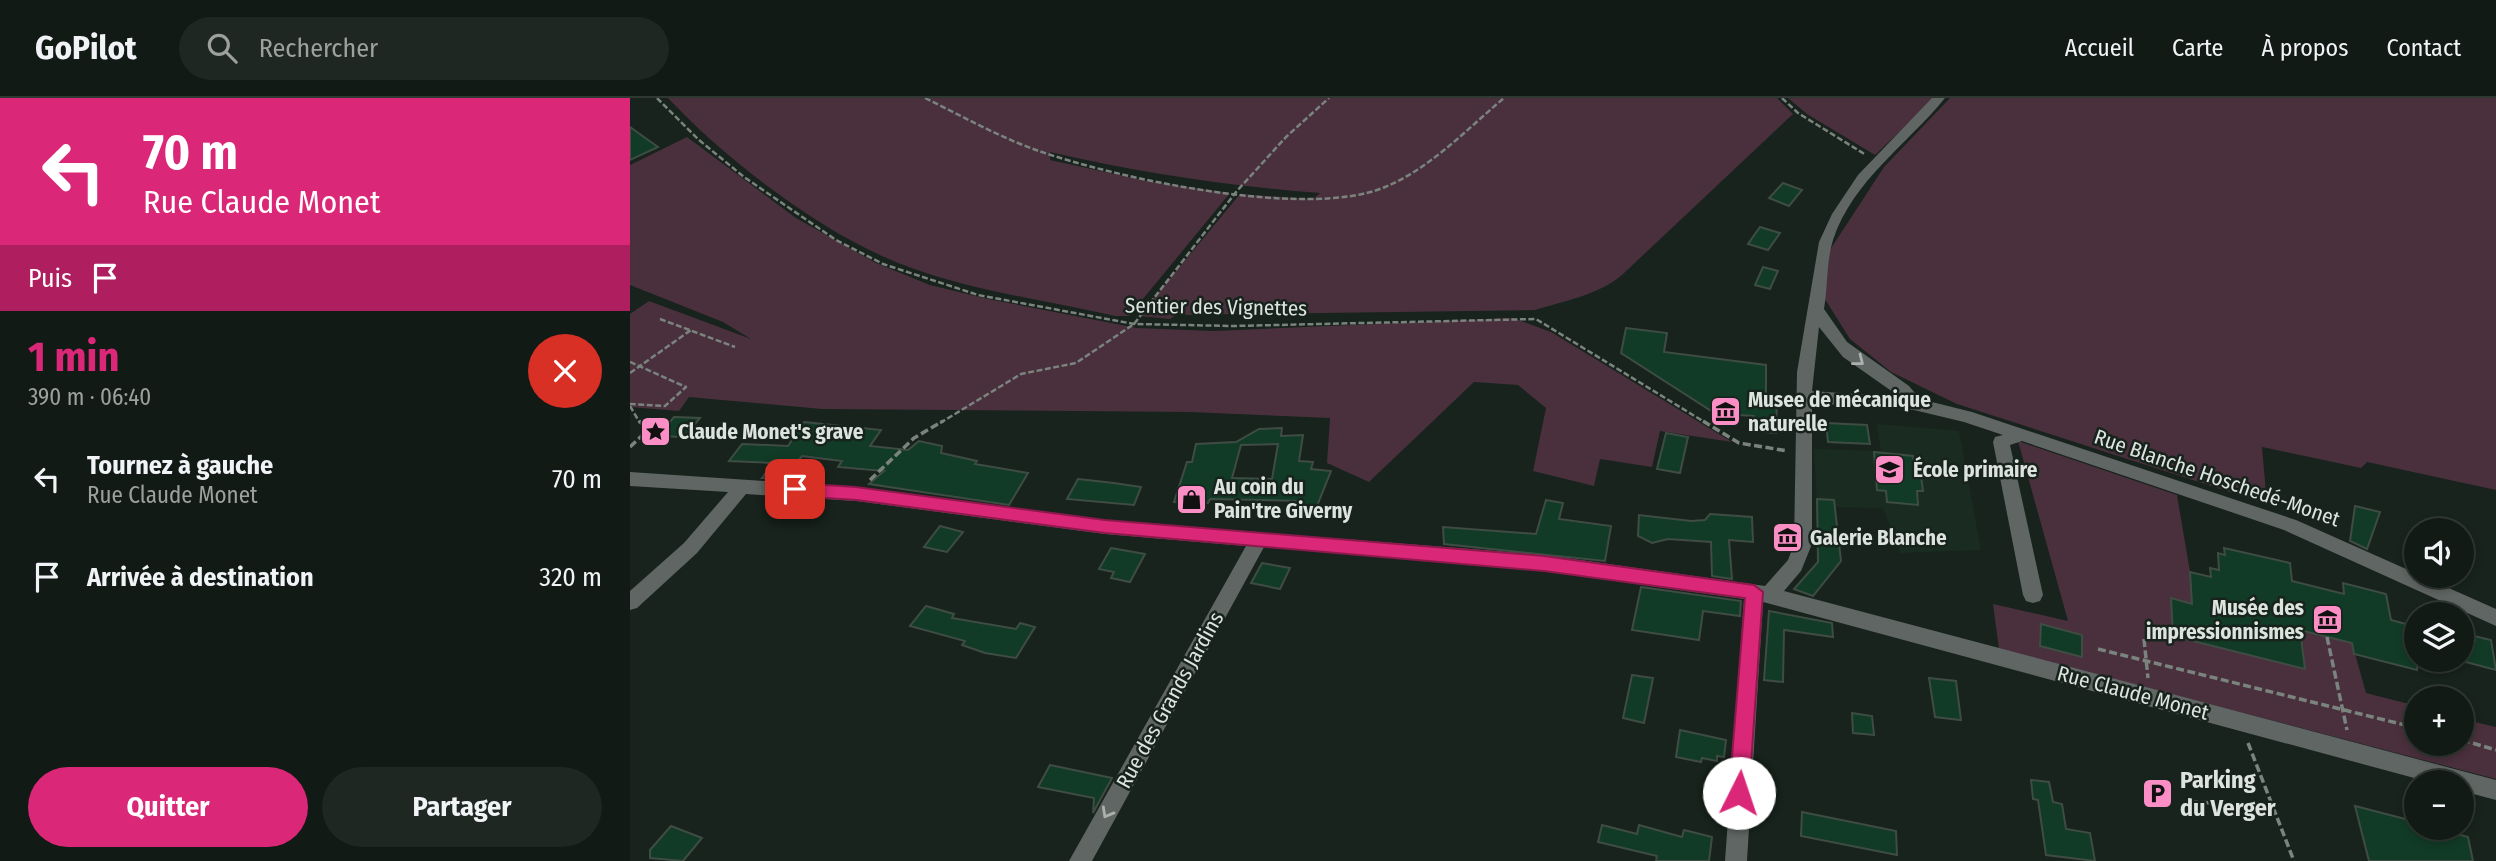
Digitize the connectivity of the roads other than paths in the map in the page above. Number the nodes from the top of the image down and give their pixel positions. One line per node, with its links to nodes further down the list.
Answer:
1 (1939, 98): 2 (street)
2 (1816, 309): 3 (street); 4 (street, Rue Blanche Hoschedé-Monet, one-way to 4)
3 (1804, 396): 4 (street, Rue Blanche Hoschedé-Monet); 9 (street)
4 (1914, 404): 5 (street, Rue Blanche Hoschedé-Monet)
5 (2021, 435): 10 (street); 12 (street, Rue Blanche Hoschedé-Monet)
6 (630, 480): 7 (street, Rue Claude Monet)
7 (742, 486): 8 (street, Rue Claude Monet); 11 (street)
8 (1259, 539): 9 (street, Rue Claude Monet); 14 (street, Rue des Grands Jardins, one-way to 14)
9 (1762, 594): 13 (street, Rue Claude Monet); 15 (street)
10 (2033, 595)
11 (630, 602)
12 (2496, 618)
13 (2496, 790)
14 (1080, 861)
15 (1736, 861)

